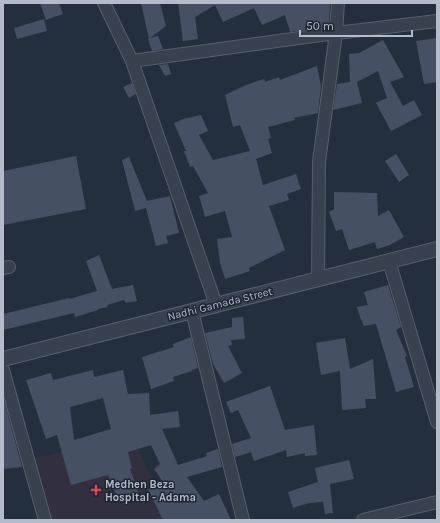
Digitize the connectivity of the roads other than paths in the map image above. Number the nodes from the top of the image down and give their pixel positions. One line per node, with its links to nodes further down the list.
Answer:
1 (104, 3): 5 (street)
2 (338, 3): 4 (street)
3 (437, 21): 4 (street)
4 (336, 33): 5 (street); 8 (street)
5 (132, 61): 9 (street)
6 (437, 249): 7 (street, Nadhi Gamada Street)
7 (389, 261): 8 (street, Nadhi Gamada Street); 13 (street)
8 (318, 279): 9 (street, Nadhi Gamada Street)
9 (216, 305): 10 (street, Nadhi Gamada Street)
10 (192, 311): 11 (street, Nadhi Gamada Street); 16 (street)
11 (3, 359)
12 (3, 370): 15 (street)
13 (437, 422)
14 (437, 502): 17 (street)
15 (44, 520)
16 (243, 520)
17 (363, 520)

